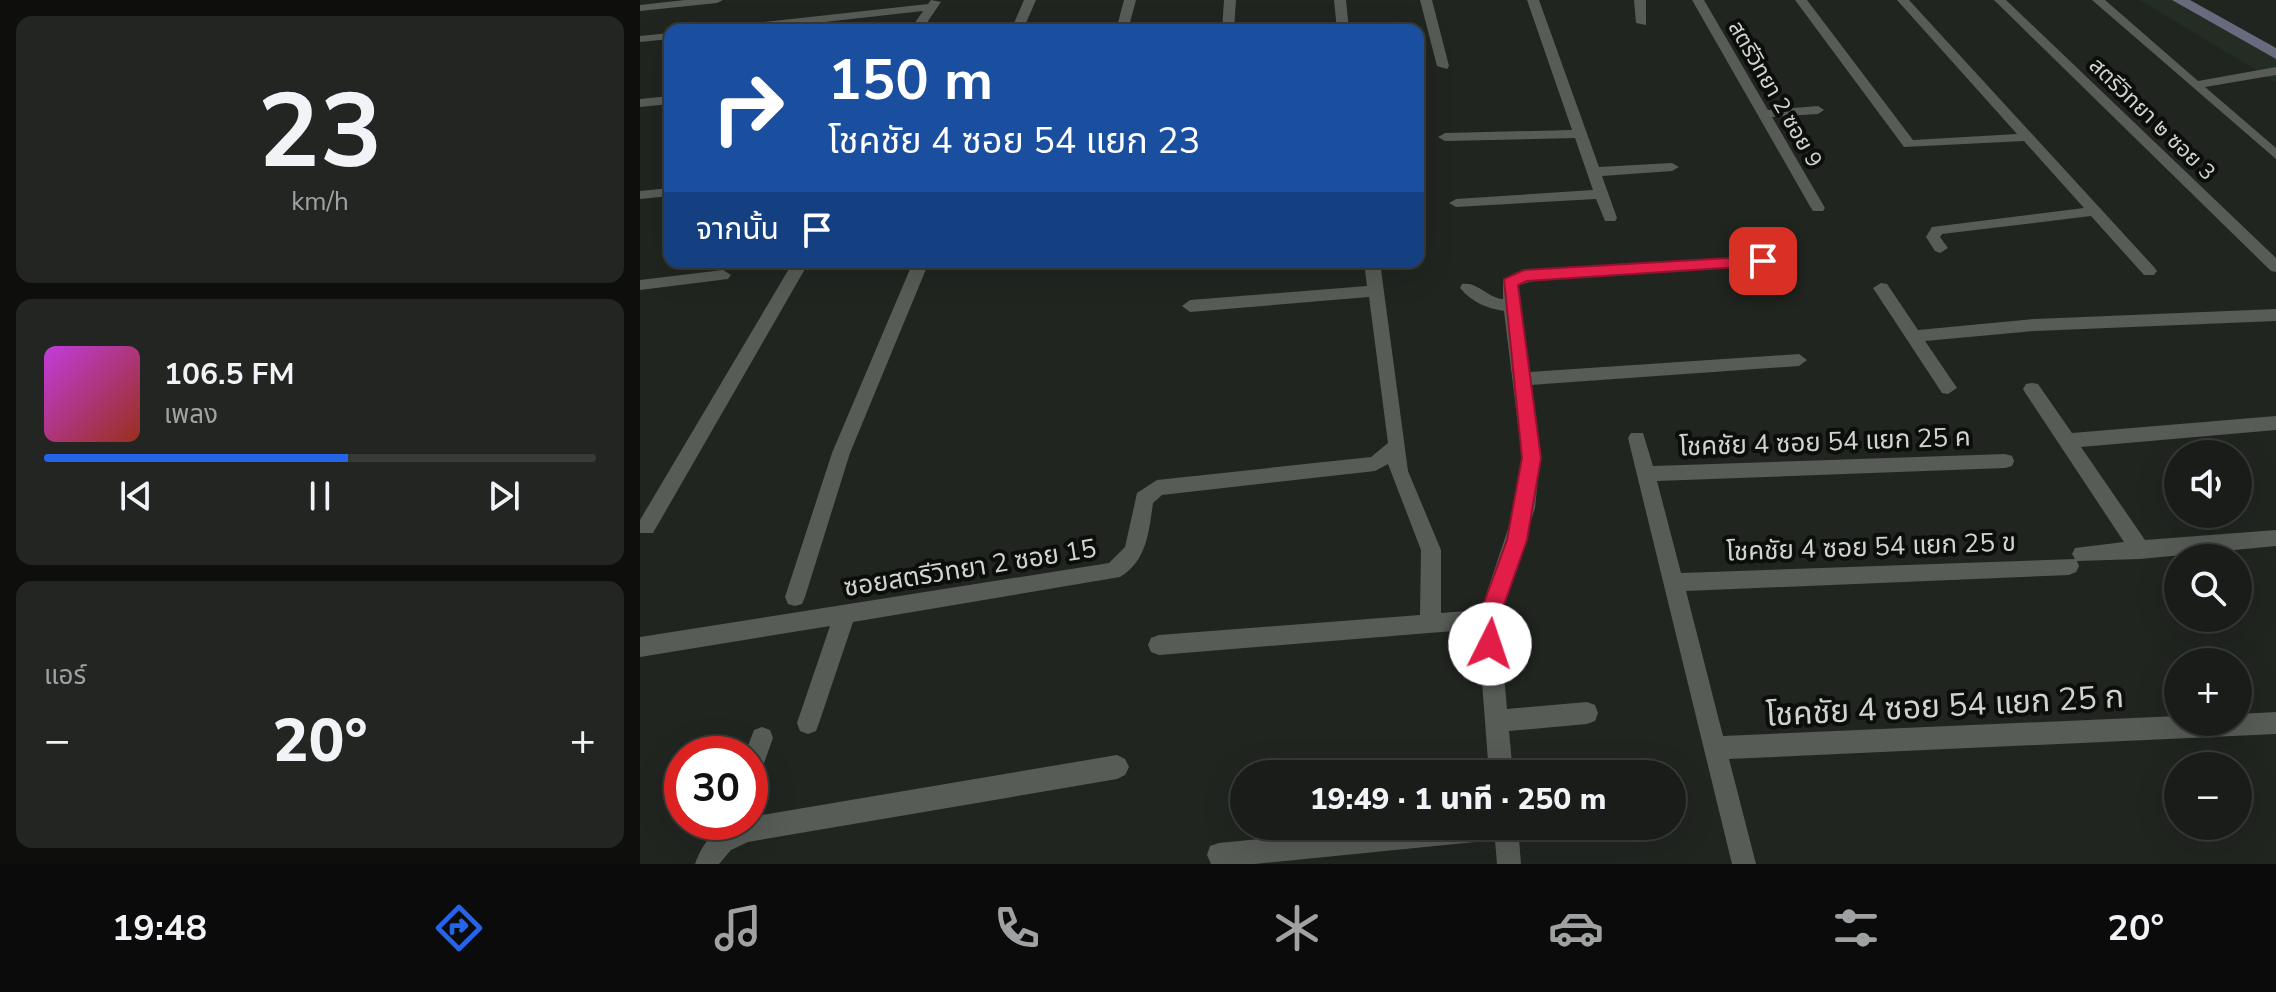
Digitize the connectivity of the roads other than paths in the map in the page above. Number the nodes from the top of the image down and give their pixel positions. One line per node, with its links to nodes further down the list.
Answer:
1 (717, 0): 16 (street)
2 (1030, 0): 22 (street)
3 (1130, 0): 23 (street)
4 (1230, 0): 24 (street)
5 (1340, 0): 25 (street)
6 (1426, 0): 29 (street)
7 (1533, 0): 36 (street)
8 (1640, 0): 18 (street)
9 (1698, 0): 35 (street, สตรีวิทยา 2 ซอย 9)
10 (1801, 0): 38 (street)
11 (1903, 0): 38 (street)
12 (2000, 0): 51 (street, สตรีวิทยา ๒ ซอย 3)
13 (2098, 0): 31 (street)
14 (2179, 0): 28 (main road)
15 (934, 3): 17 (street); 21 (street)
16 (640, 8)
17 (860, 15): 19 (street); 20 (street)
18 (1642, 23)
19 (794, 24)
20 (856, 24)
21 (920, 24)
22 (1020, 24)
23 (1124, 24)
24 (1228, 24)
25 (1342, 24)
26 (664, 37): 27 (street)
27 (640, 39)
28 (2276, 54)
29 (1443, 66)
30 (2276, 71): 31 (street)
31 (2196, 85): 39 (street)
32 (664, 101): 33 (street)
33 (640, 103)
34 (1818, 110): 35 (street)
35 (1762, 114): 46 (street, สตรีวิทยา 2 ซอย 9)
36 (1580, 134): 37 (street); 41 (street)
37 (1445, 137)
38 (2026, 137): 47 (street)
39 (2276, 155)
40 (1672, 167): 41 (street)
41 (1593, 172): 43 (street)
42 (664, 193): 44 (street)
43 (1601, 194): 45 (street); 48 (street)
44 (640, 195)
45 (1456, 203)
46 (1818, 208)
47 (2094, 211): 49 (street); 55 (street)
48 (1610, 218)
49 (1940, 248)
50 (1763, 261): 62 (street)
51 (2276, 267)
52 (797, 268): 75 (street)
53 (918, 268): 79 (street)
54 (1373, 268): 60 (street)
55 (2149, 271)
56 (723, 275): 57 (street)
57 (640, 285)
58 (1468, 288): 62 (street)
59 (1881, 288): 64 (street)
60 (1376, 291): 61 (street); 72 (street)
61 (1190, 306)
62 (1511, 306): 66 (street)
63 (2276, 315): 64 (street)
64 (1915, 336): 67 (street)
65 (1799, 360): 66 (street)
66 (1522, 379): 81 (street)
67 (1948, 388)
68 (2032, 389): 71 (street)
69 (2273, 427): 71 (street)
70 (1637, 438): 74 (street)
71 (2067, 441): 77 (street)
72 (1397, 446): 80 (street, ซอยสตรีวิทยา 2 ซอย 15); 82 (street)
73 (2005, 461): 74 (street, โชคชัย 4 ซอย 54 แยก 25 ค)
74 (1646, 474): 78 (street)
75 (646, 527)
76 (2276, 538): 77 (street, โชคชัย 4 ซอย 54 แยก 25 ข)
77 (2140, 550): 78 (street, โชคชัย 4 ซอย 54 แยก 25 ข)
78 (1675, 582): 89 (street)
79 (795, 597)
80 (845, 614): 84 (street, ซอยสตรีวิทยา 2 ซอย 15); 87 (street)
81 (1488, 619): 82 (street); 86 (street)
82 (1430, 624): 83 (street)
83 (1159, 645)
84 (640, 647)
85 (1587, 713): 86 (street)
86 (1497, 721): 90 (street)
87 (808, 723)
88 (2276, 723): 89 (street, โชคชัย 4 ซอย 54 แยก 25 ก)
89 (1714, 748): 99 (street)
90 (1500, 760)
91 (1117, 767): 92 (street)
92 (768, 822)
93 (720, 840): 97 (street)
94 (1373, 840): 96 (street)
95 (1507, 840): 98 (street)
96 (1219, 855)
97 (707, 864)
98 (1509, 864)
99 (1744, 864)

